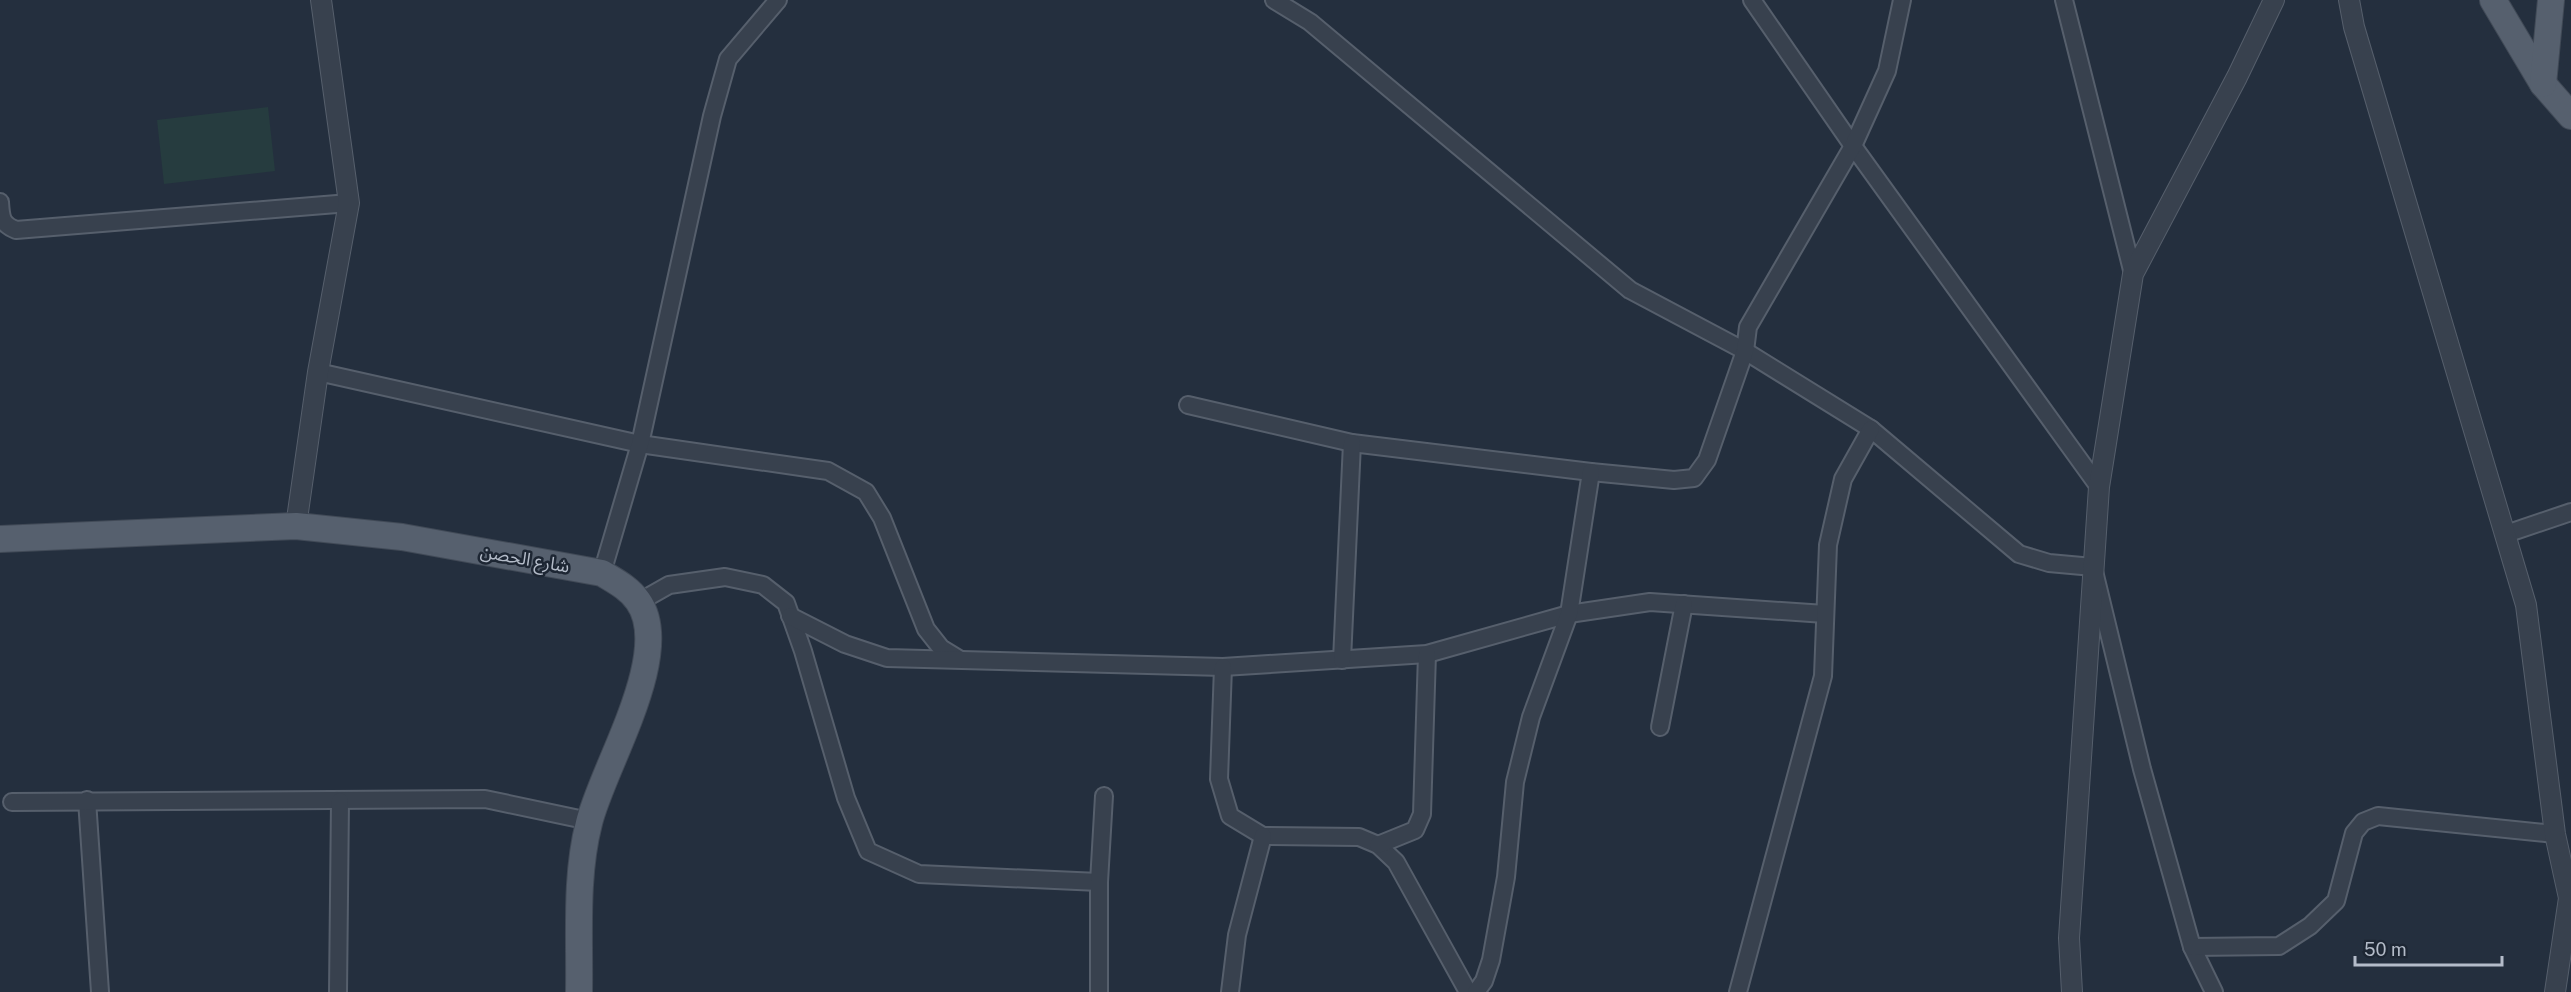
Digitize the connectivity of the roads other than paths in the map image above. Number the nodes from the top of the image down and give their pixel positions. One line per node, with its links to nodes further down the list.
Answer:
1 (321, 0): 15 (street)
2 (778, 0): 22 (street)
3 (1274, 0): 17 (street)
4 (1752, 0): 13 (street)
5 (1902, 0): 13 (street)
6 (2064, 0): 16 (street)
7 (2274, 0): 16 (street)
8 (2349, 0): 27 (street)
9 (2493, 0): 11 (main road)
10 (2551, 0): 11 (main road)
11 (2543, 84): 12 (main road)
12 (2571, 116)
13 (1853, 146): 17 (street); 24 (street)
14 (0, 202): 15 (street)
15 (349, 203): 18 (street)
16 (2133, 274): 24 (street)
17 (1745, 351): 20 (street); 23 (street)
18 (318, 372): 22 (street); 26 (street)
19 (1188, 405): 21 (street)
20 (1871, 429): 29 (street); 34 (street)
21 (1352, 443): 23 (street); 37 (street)
22 (640, 444): 30 (street); 38 (street)
23 (1591, 472): 33 (street)
24 (2099, 487): 29 (street)
25 (2571, 512): 27 (street)
26 (297, 526): 28 (main road, شارع الحصن); 30 (main road, شارع الحصن)
27 (2506, 534): 46 (street)
28 (0, 539)
29 (2093, 567): 51 (street); 60 (street)
30 (602, 573): 31 (main road, شارع الحصن)
31 (639, 602): 35 (street); 45 (main road)
32 (1684, 604): 33 (street); 34 (street); 40 (street)
33 (1569, 614): 36 (street); 58 (street)
34 (1825, 614): 59 (street)
35 (790, 615): 38 (street); 49 (street)
36 (1427, 654): 37 (street); 48 (street)
37 (1342, 660): 39 (street)
38 (962, 661): 39 (street)
39 (1223, 667): 47 (street)
40 (1660, 727)
41 (1104, 796): 49 (street)
42 (87, 800): 43 (street); 44 (street); 52 (street)
43 (340, 801): 45 (street); 53 (street)
44 (12, 802)
45 (589, 821): 54 (main road)
46 (2555, 834): 50 (street); 51 (street)
47 (1263, 836): 48 (street); 56 (street)
48 (1378, 844): 57 (street)
49 (1099, 882): 55 (street)
50 (2570, 898): 62 (street)
51 (2192, 946): 61 (street)
52 (100, 992)
53 (338, 992)
54 (579, 992)
55 (1099, 992)
56 (1230, 992)
57 (1468, 992)
58 (1476, 992)
59 (1738, 992)
60 (2072, 992)
61 (2214, 992)
62 (2555, 992)

